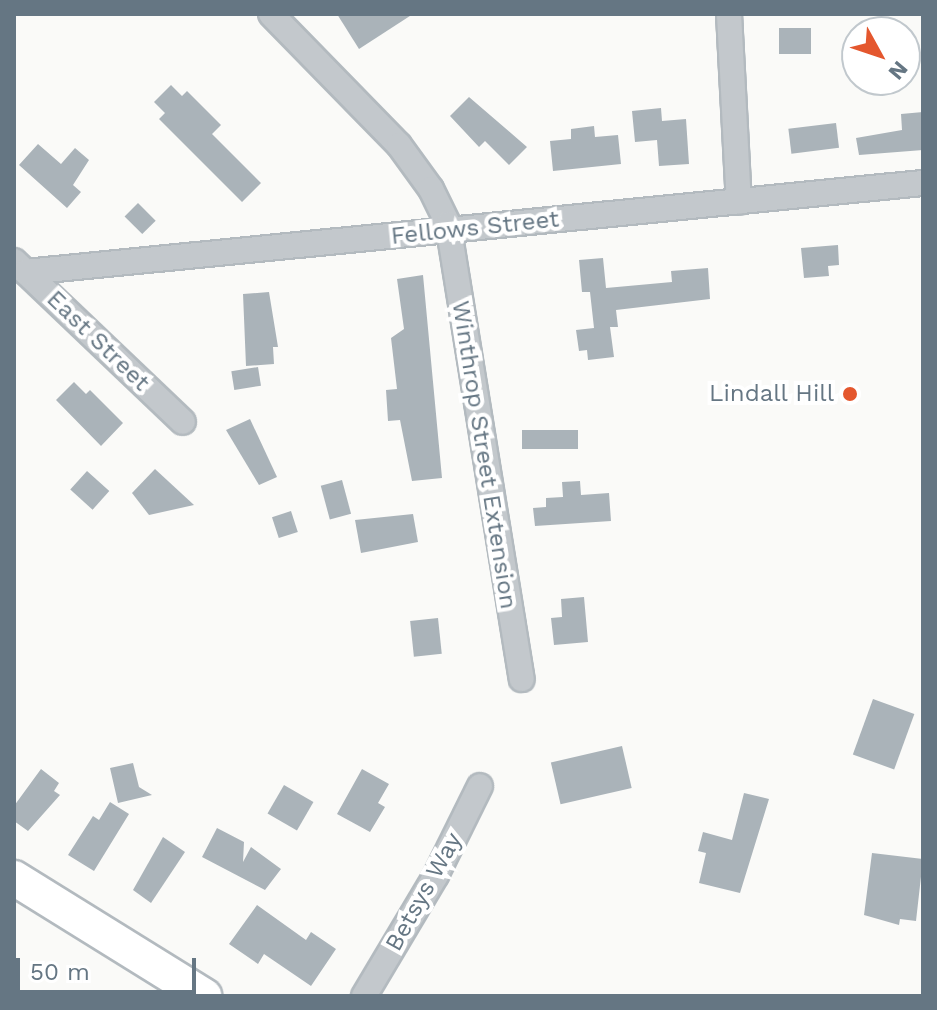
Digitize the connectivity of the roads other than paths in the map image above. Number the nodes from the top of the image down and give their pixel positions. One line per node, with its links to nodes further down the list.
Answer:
1 (271, 14): 5 (street, Winthrop Street Extension)
2 (729, 14): 4 (street)
3 (923, 183): 4 (street, Fellows Street)
4 (739, 202): 5 (street, Fellows Street)
5 (449, 231): 6 (street, Fellows Street); 8 (street, Winthrop Street Extension)
6 (20, 266): 7 (street, East Street)
7 (183, 422)
8 (522, 679)
9 (480, 786): 12 (street, Betsys Way)
10 (14, 878): 11 (main road)
11 (204, 996)
12 (364, 996)

